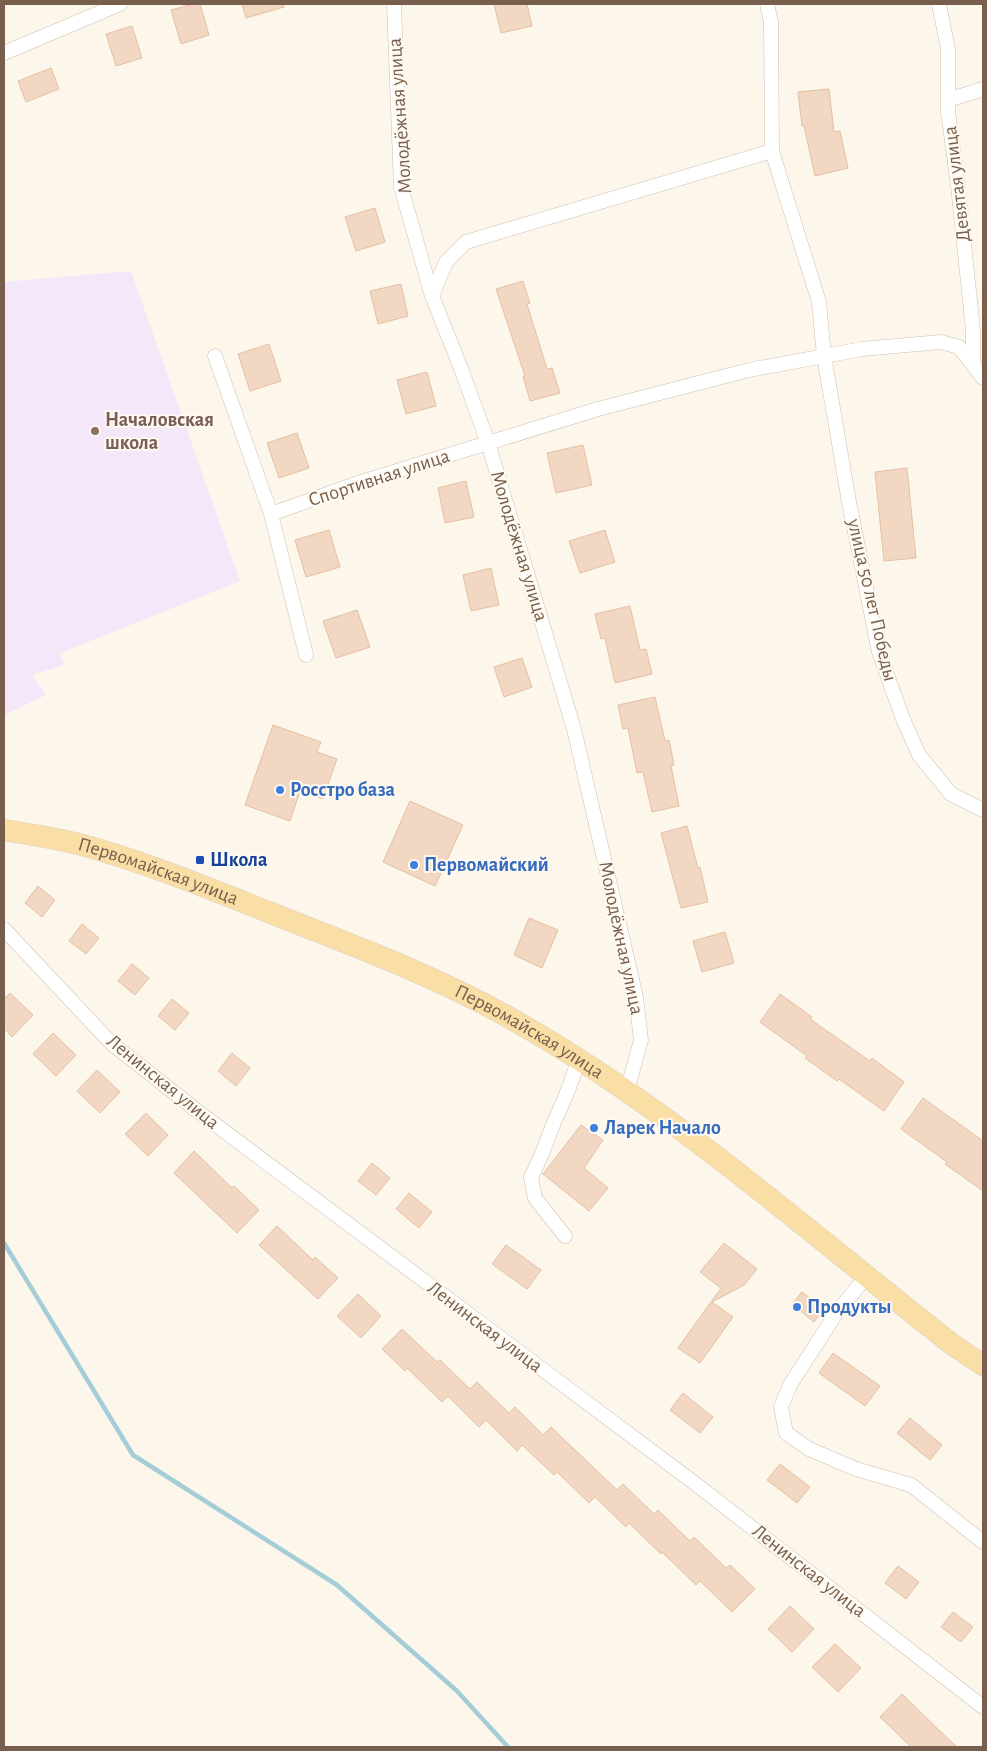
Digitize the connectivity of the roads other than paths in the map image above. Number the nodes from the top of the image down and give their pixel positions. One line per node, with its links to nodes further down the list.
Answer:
1 (120, 4): 5 (street)
2 (394, 4): 9 (street, Молодёжная улица)
3 (767, 4): 8 (street, улица 50 лет Победы)
4 (940, 4): 7 (street, Девятая улица)
5 (4, 53)
6 (983, 89): 7 (street)
7 (948, 100): 12 (street, Девятая улица)
8 (772, 151): 9 (street); 11 (street, улица 50 лет Победы)
9 (432, 296): 14 (street, Молодёжная улица)
10 (214, 356): 15 (street)
11 (824, 356): 12 (street); 14 (street); 17 (street, улица 50 лет Победы)
12 (973, 364): 13 (street)
13 (983, 378)
14 (488, 443): 15 (street, Спортивная улица); 21 (street, Молодёжная улица)
15 (271, 514): 16 (street)
16 (306, 655)
17 (983, 810)
18 (4, 830): 20 (main road, Первомайская улица)
19 (4, 929): 26 (street, Ленинская улица)
20 (578, 1059): 21 (main road, Первомайская улица); 22 (street)
21 (627, 1092): 23 (main road, Первомайская улица)
22 (565, 1236)
23 (866, 1277): 24 (main road, Первомайская улица); 25 (street)
24 (983, 1365)
25 (983, 1542)
26 (983, 1707)

